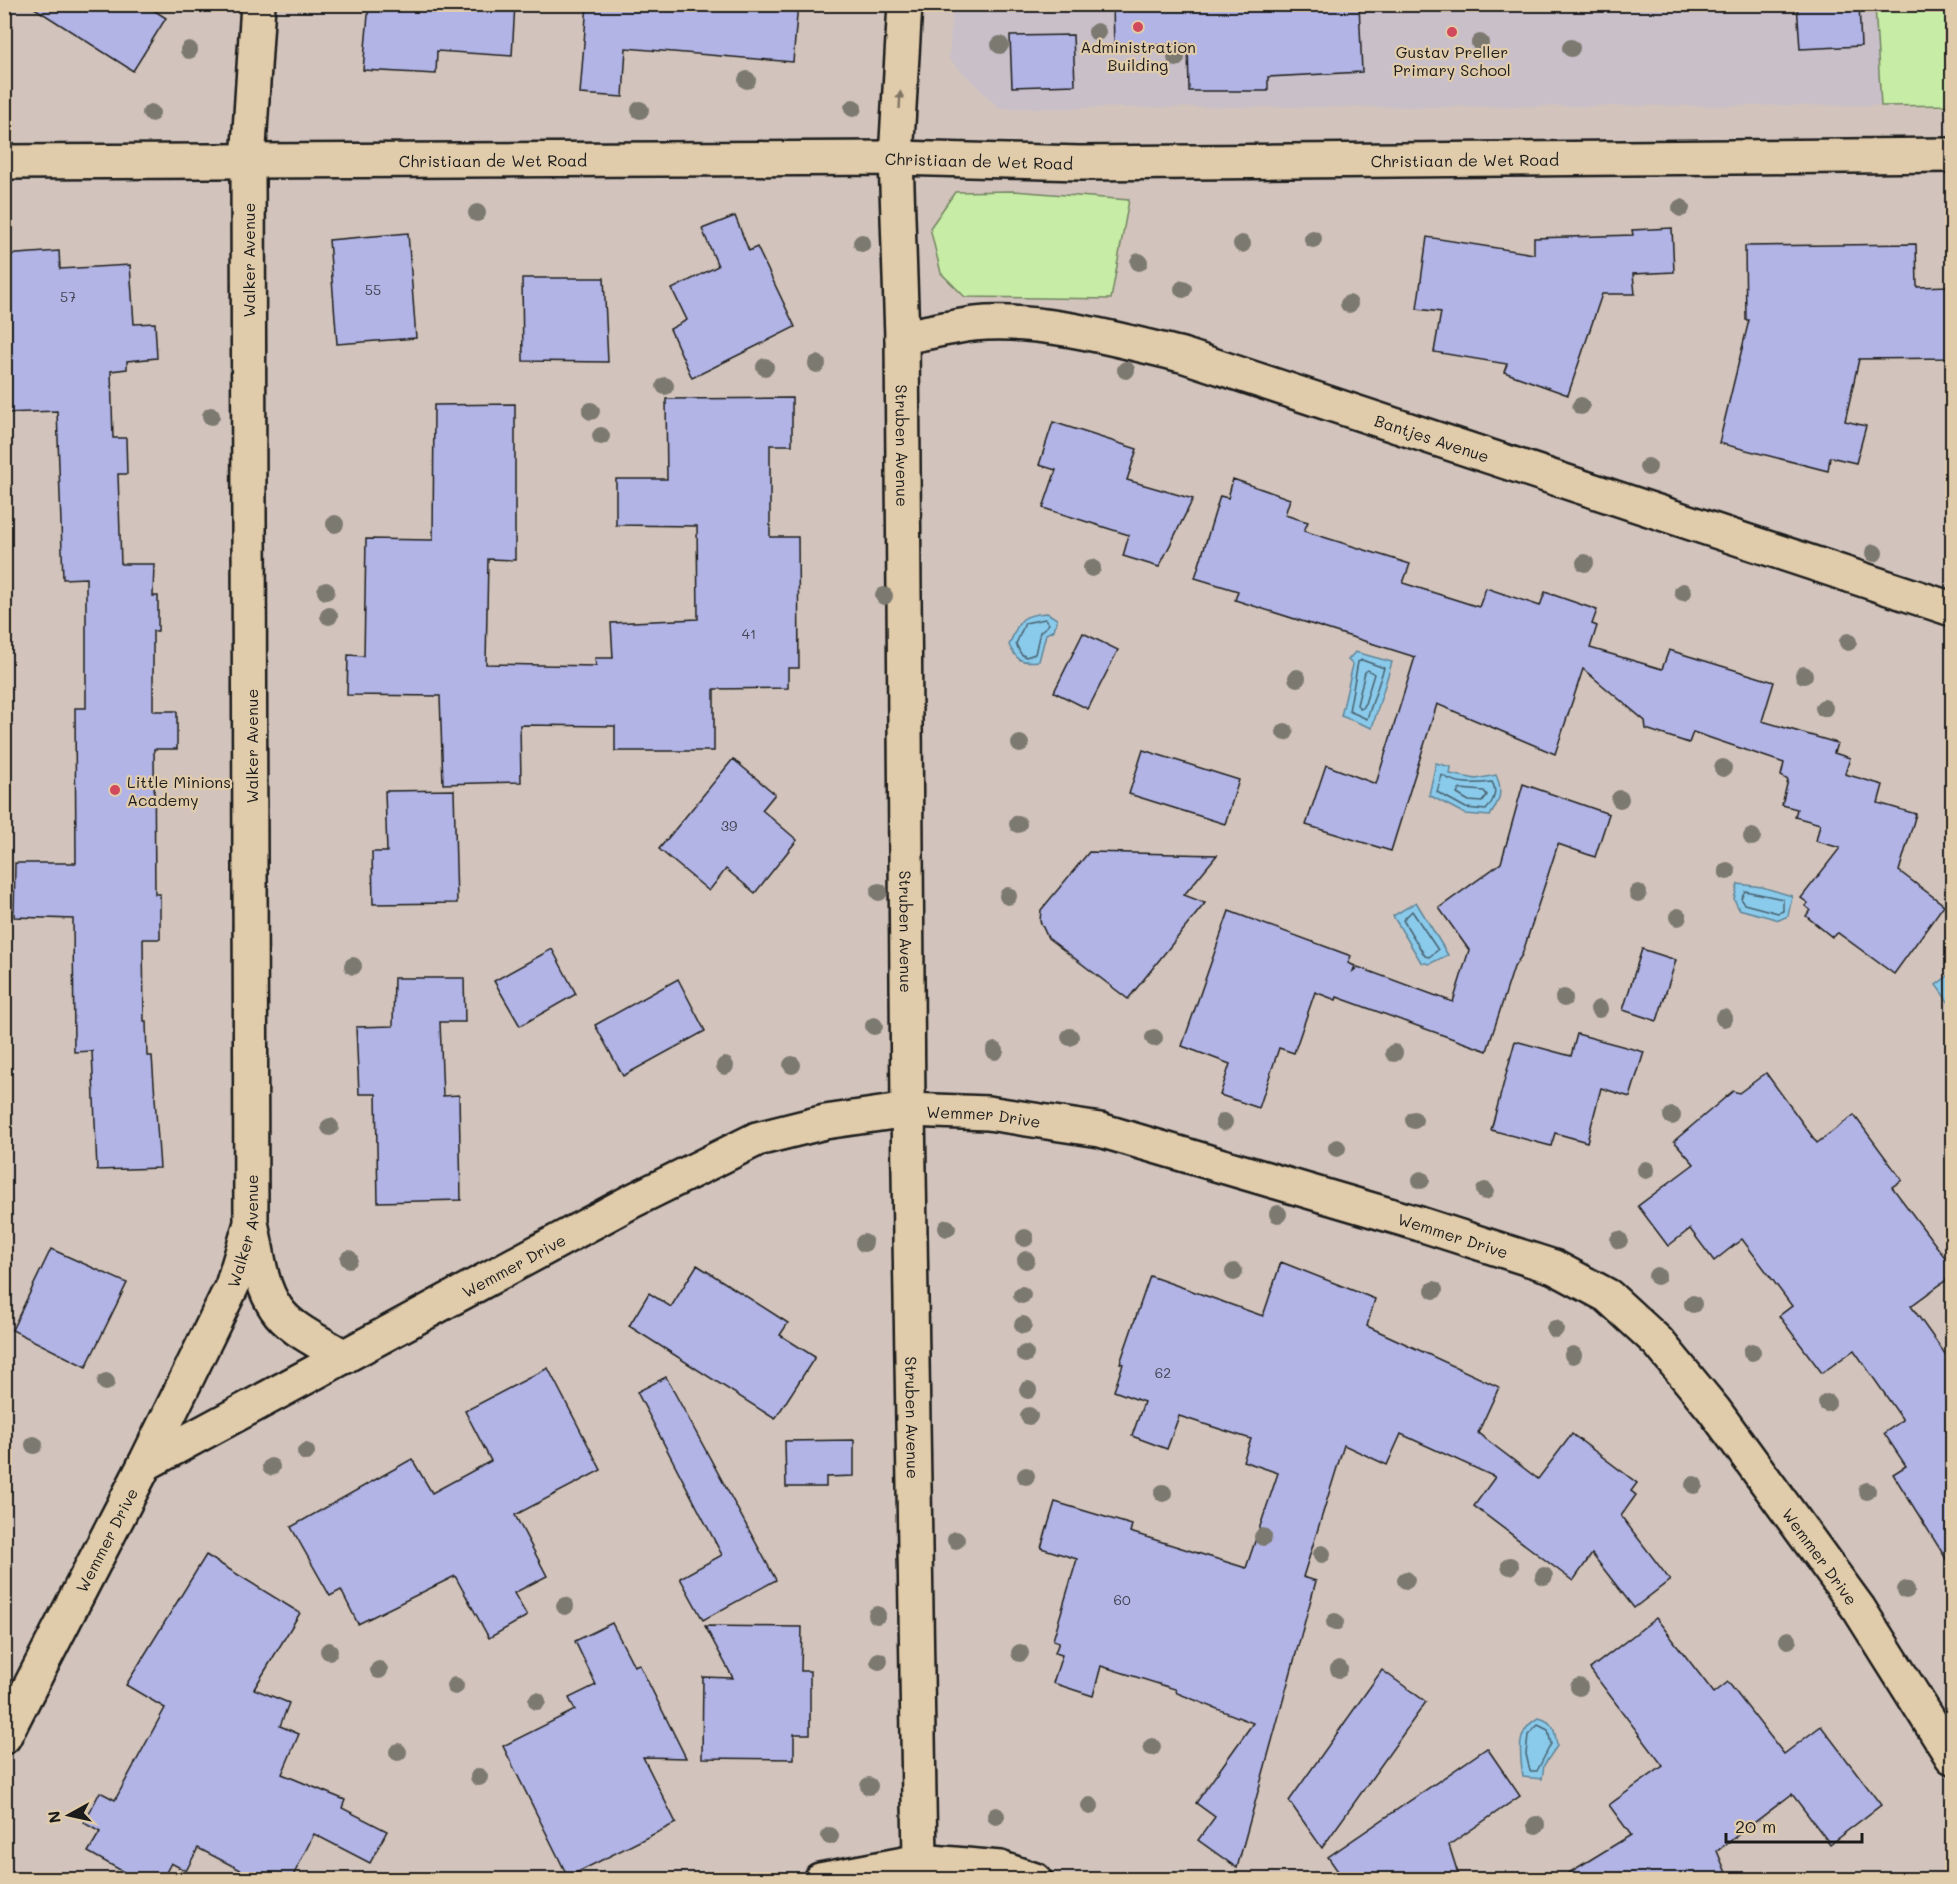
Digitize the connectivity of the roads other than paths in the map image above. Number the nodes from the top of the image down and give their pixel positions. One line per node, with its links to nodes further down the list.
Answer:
1 (258, 4): 6 (street, Walker Avenue)
2 (905, 4): 4 (street, Struben Avenue, one-way to 2)
3 (1953, 155): 4 (street, Christiaan de Wet Road)
4 (896, 158): 6 (street, Christiaan de Wet Road); 7 (street, Struben Avenue)
5 (4, 162): 6 (street, Christiaan de Wet Road)
6 (248, 162): 10 (street, Walker Avenue)
7 (902, 337): 8 (street, Bantjes Avenue); 9 (street, Struben Avenue)
8 (1953, 609)
9 (908, 1110): 11 (street, Wemmer Drive); 14 (street, Wemmer Drive); 15 (street, Struben Avenue)
10 (251, 1223): 11 (street); 12 (street, Walker Avenue)
11 (344, 1357): 12 (street, Wemmer Drive)
12 (145, 1464): 13 (street, Wemmer Drive)
13 (4, 1737)
14 (1953, 1757)
15 (920, 1861): 16 (street); 17 (street)
16 (820, 1880)
17 (1035, 1880)

